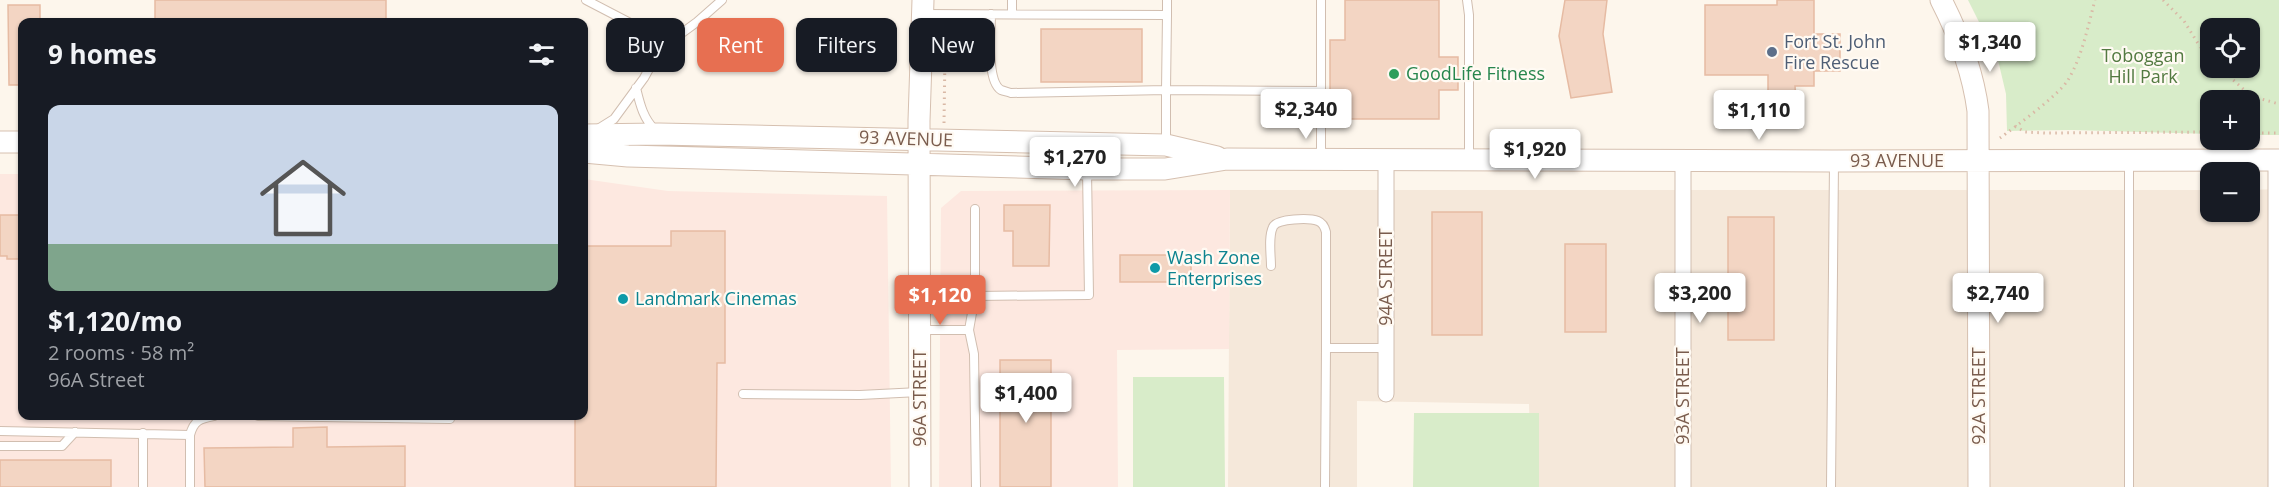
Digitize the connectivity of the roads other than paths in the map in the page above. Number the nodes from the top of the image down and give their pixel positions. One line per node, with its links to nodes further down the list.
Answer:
1 (586, 0): 12 (lane)
2 (722, 0): 13 (lane)
3 (1012, 0): 10 (lane)
4 (1167, 0): 11 (lane)
5 (1321, 0): 17 (lane)
6 (1467, 0): 29 (lane)
7 (1941, 0): 31 (main road, 92A STREET)
8 (922, 7): 9 (lane); 20 (main road, 96A STREET)
9 (991, 15): 10 (lane); 16 (lane)
10 (1012, 15): 11 (lane)
11 (1167, 15): 16 (lane)
12 (621, 18)
13 (685, 31)
14 (646, 72): 15 (lane)
15 (636, 88): 18 (lane); 19 (lane)
16 (1166, 90): 17 (lane); 25 (lane)
17 (1321, 91): 27 (lane)
18 (659, 134): 20 (main road, 93 AVENUE); 21 (main road, 93 AVENUE)
19 (588, 138)
20 (920, 139): 25 (main road, 93 AVENUE); 35 (main road, 96A STREET)
21 (588, 141)
22 (0, 142): 23 (main road)
23 (18, 142)
24 (588, 142): 35 (main road, 93 AVENUE)
25 (1166, 144): 26 (main road, 93 AVENUE)
26 (1227, 159): 27 (main road, 93 AVENUE); 36 (main road, 93 AVENUE)
27 (1321, 160): 28 (main road, 93 AVENUE)
28 (1386, 160): 29 (main road, 93 AVENUE); 43 (street, 94A STREET)
29 (1469, 160): 30 (main road, 93 AVENUE)
30 (1683, 160): 34 (main road, 93 AVENUE); 58 (street, 93A STREET)
31 (1979, 160): 32 (main road, 93 AVENUE); 34 (main road, 93 AVENUE); 60 (main road, 92A STREET)
32 (2128, 160): 33 (main road, 93 AVENUE); 61 (lane)
33 (2278, 160): 62 (street)
34 (1834, 161): 59 (lane)
35 (921, 166): 36 (main road, 93 AVENUE); 40 (main road, 96A STREET)
36 (1087, 169): 39 (lane)
37 (975, 209): 39 (lane)
38 (1271, 266): 42 (lane)
39 (975, 296): 41 (lane)
40 (920, 330): 41 (lane); 44 (main road, 96A STREET)
41 (969, 330): 56 (lane)
42 (1326, 348): 43 (lane); 57 (lane)
43 (1386, 348): 46 (street, 94A STREET)
44 (920, 392): 45 (lane); 55 (main road, 96A STREET)
45 (743, 394)
46 (1386, 394)
47 (198, 420): 51 (lane)
48 (0, 431): 49 (lane)
49 (75, 432): 50 (lane); 52 (lane)
50 (143, 433): 51 (lane); 53 (lane)
51 (190, 435): 54 (lane)
52 (0, 446)
53 (143, 487)
54 (190, 487)
55 (920, 487)
56 (976, 487)
57 (1325, 487)
58 (1683, 487)
59 (1831, 487)
60 (1979, 487)
61 (2129, 487)
62 (2276, 487)

